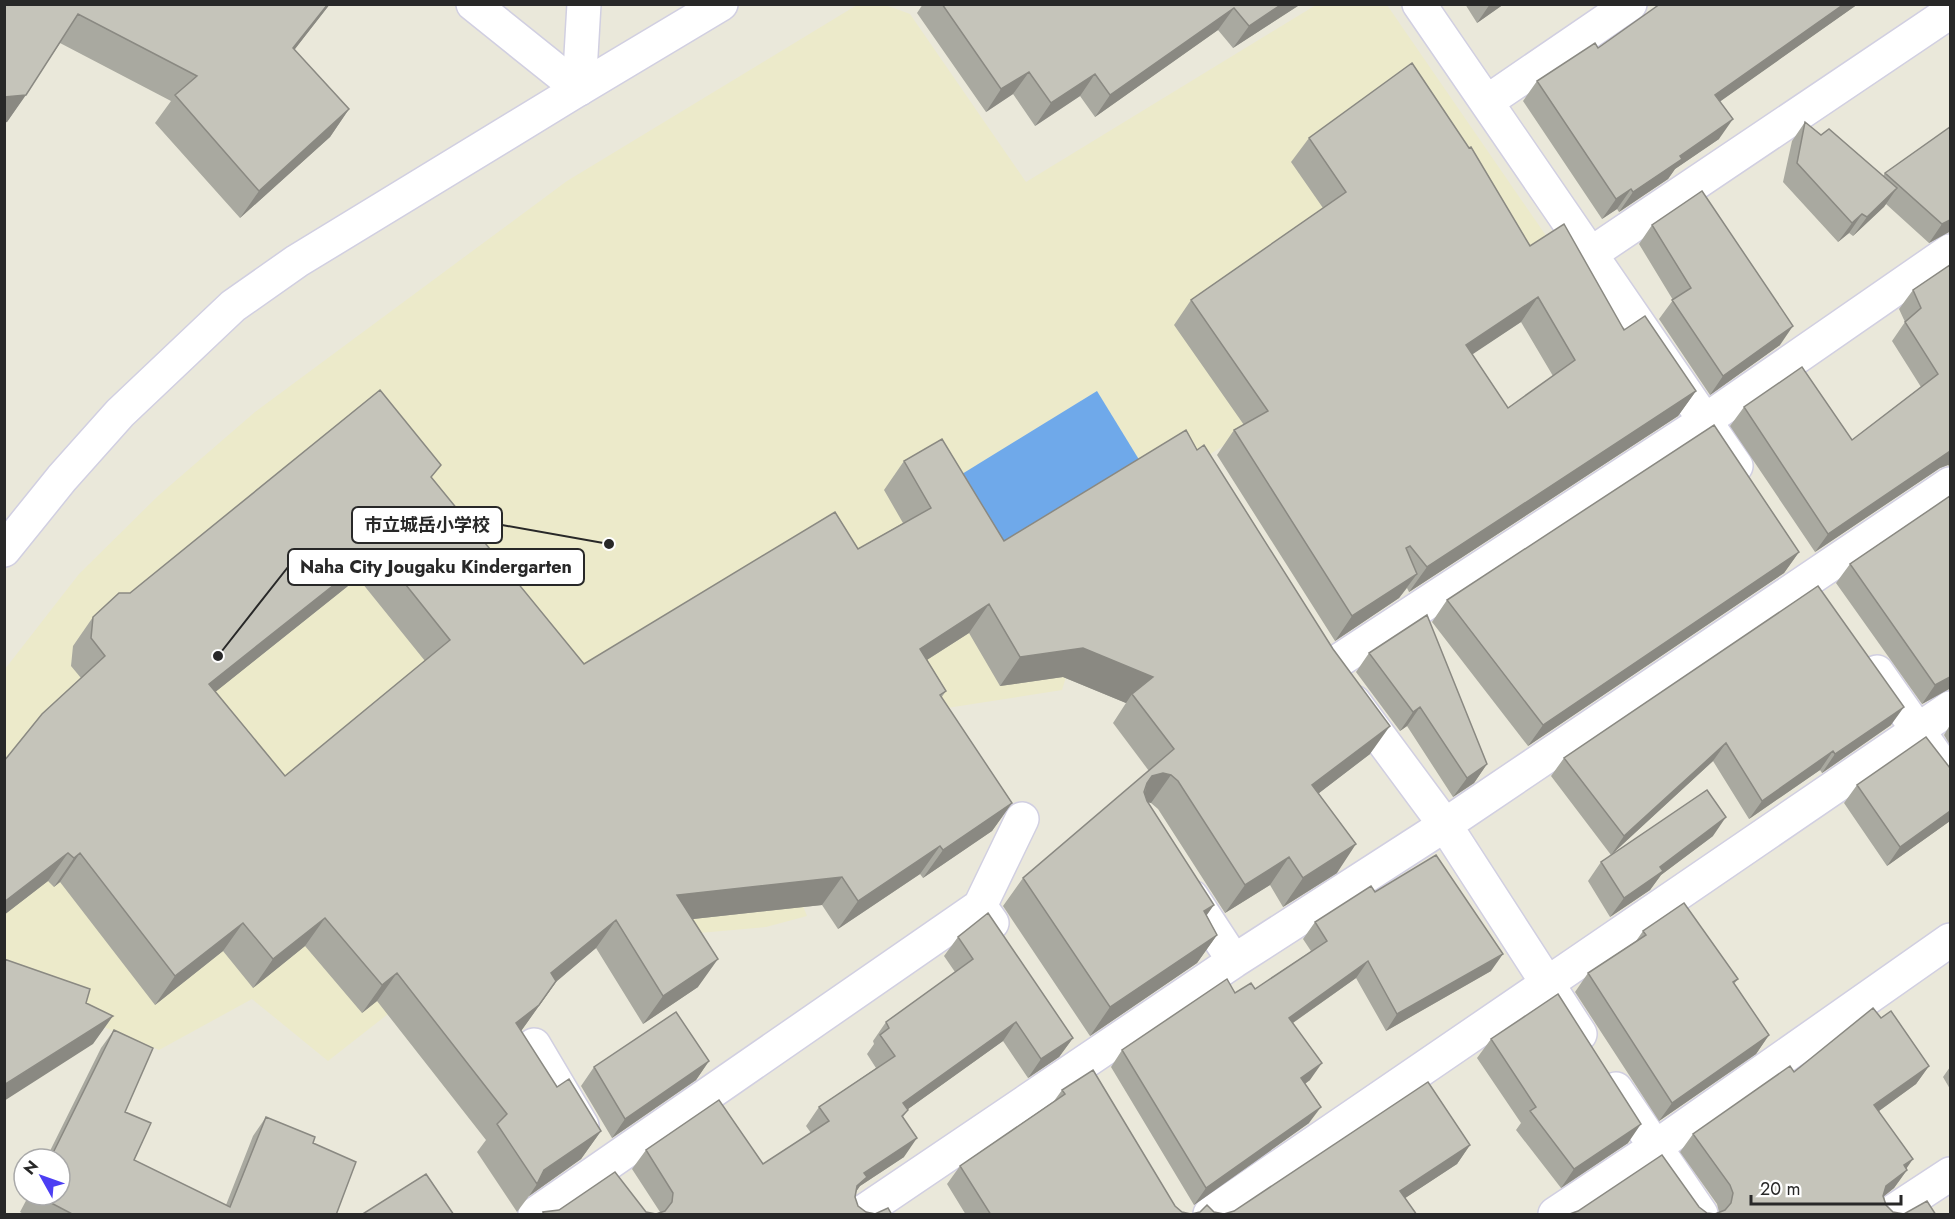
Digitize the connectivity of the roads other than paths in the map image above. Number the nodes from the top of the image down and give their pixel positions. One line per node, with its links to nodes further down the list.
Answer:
1 (473, 4): 7 (street)
2 (584, 4): 7 (street)
3 (721, 4): 7 (street)
4 (1419, 4): 8 (street)
5 (1630, 4): 8 (street)
6 (1950, 12): 10 (street)
7 (579, 89): 14 (street)
8 (1488, 101): 10 (street)
9 (1950, 251): 11 (street)
10 (1592, 253): 11 (street)
11 (1706, 420): 13 (street); 19 (street)
12 (1950, 484): 16 (street)
13 (1752, 490)
14 (4, 550)
15 (1791, 550): 16 (street)
16 (1817, 589): 24 (street)
17 (1311, 639): 19 (street)
18 (1858, 645): 21 (street)
19 (1329, 667): 24 (street)
20 (1950, 708): 21 (street)
21 (1919, 730): 22 (street); 30 (street)
22 (1950, 776)
23 (1023, 819): 26 (street)
24 (1445, 825): 29 (street); 30 (street)
25 (1175, 871): 29 (street)
26 (980, 906): 28 (street); 36 (street)
27 (1950, 940): 34 (street)
28 (1006, 944)
29 (1234, 961): 32 (street)
30 (1548, 985): 34 (street); 39 (street)
31 (534, 1045): 36 (street)
32 (1078, 1051): 33 (street); 38 (street)
33 (1104, 1092)
34 (1654, 1148): 40 (street); 41 (street)
35 (1950, 1174): 42 (street)
36 (615, 1177): 37 (street)
37 (535, 1215)
38 (860, 1215)
39 (1210, 1215)
40 (1555, 1215)
41 (1701, 1215)
42 (1889, 1215)

